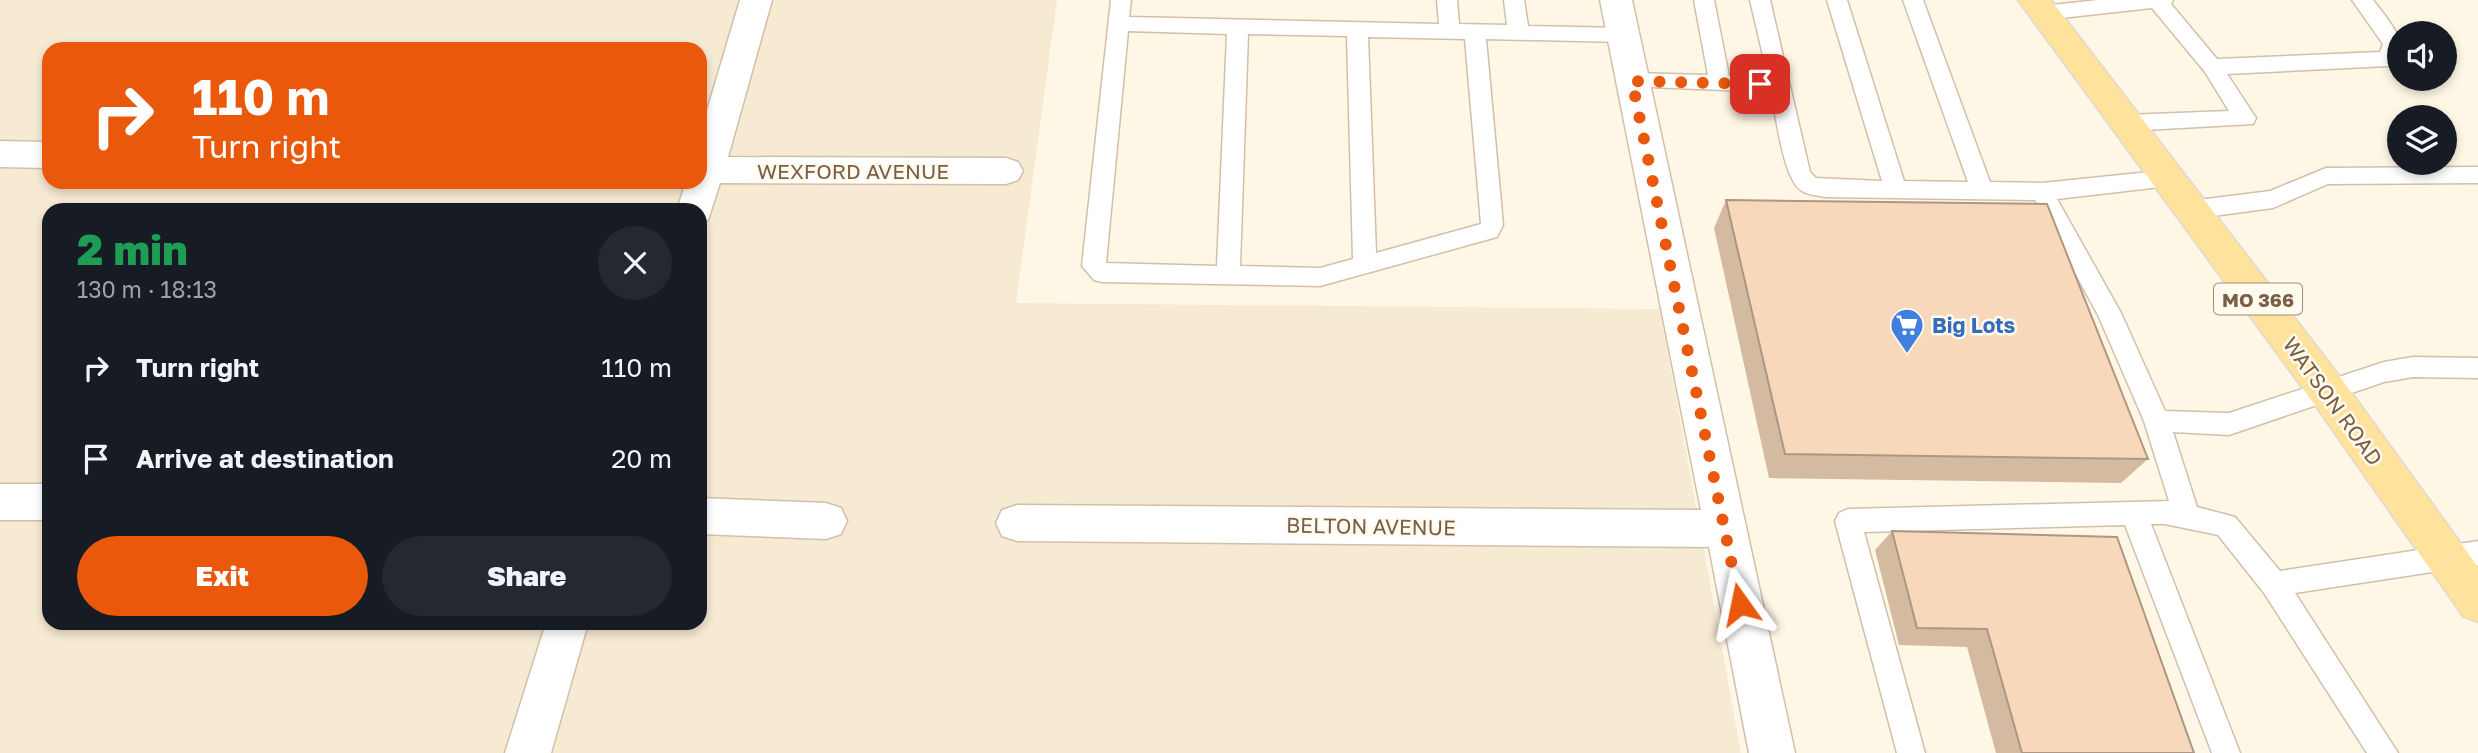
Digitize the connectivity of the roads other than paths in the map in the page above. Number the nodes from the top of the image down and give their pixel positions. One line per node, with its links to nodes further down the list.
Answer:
1 (755, 0): 27 (street)
2 (1121, 0): 14 (lane)
3 (1447, 0): 17 (lane)
4 (1514, 0): 19 (lane)
5 (1704, 0): 22 (lane)
6 (1760, 0): 23 (lane)
7 (1837, 0): 32 (lane)
8 (1913, 0): 33 (lane)
9 (2156, 0): 10 (lane); 12 (lane); 20 (lane)
10 (2163, 0)
11 (2362, 0): 20 (lane)
12 (2038, 6): 24 (main road, WATSON ROAD / MO 366)
13 (1619, 17): 19 (lane); 21 (street)
14 (1118, 24): 15 (lane); 37 (lane)
15 (1238, 26): 16 (lane); 37 (lane)
16 (1357, 29): 17 (lane); 36 (lane)
17 (1450, 32): 18 (lane)
18 (1475, 33): 19 (lane); 36 (lane)
19 (1519, 34)
20 (2212, 67): 24 (lane)
21 (1632, 81): 22 (lane); 48 (street)
22 (1720, 83): 23 (lane)
23 (1780, 85): 32 (lane)
24 (2126, 123): 31 (main road, WATSON ROAD / MO 366)
25 (0, 154): 26 (street)
26 (42, 155)
27 (707, 160)
28 (707, 170): 29 (street, WEXFORD AVENUE)
29 (1006, 171)
30 (2478, 175): 35 (lane)
31 (2169, 178): 34 (lane); 35 (main road, WATSON ROAD / MO 366)
32 (1896, 190): 33 (lane)
33 (1982, 190): 34 (lane)
34 (2042, 192): 40 (lane)
35 (2192, 209): 39 (main road, WATSON ROAD / MO 366)
36 (1365, 263): 37 (lane)
37 (1228, 275)
38 (2478, 368): 39 (lane)
39 (2329, 393): 40 (lane); 49 (main road, WATSON ROAD / MO 366)
40 (2157, 421): 45 (lane)
41 (0, 502): 42 (street)
42 (42, 502)
43 (2134, 513): 45 (lane); 55 (lane); 56 (lane)
44 (707, 516): 46 (street)
45 (2187, 517): 50 (lane)
46 (826, 521)
47 (1017, 523): 48 (street, BELTON AVENUE)
48 (1725, 529): 54 (street)
49 (2462, 555): 50 (lane); 51 (main road, WATSON ROAD / MO 366)
50 (2274, 584): 57 (lane)
51 (2478, 602)
52 (565, 630): 53 (street)
53 (528, 753)
54 (1772, 753)
55 (1911, 753)
56 (2226, 753)
57 (2384, 753)

